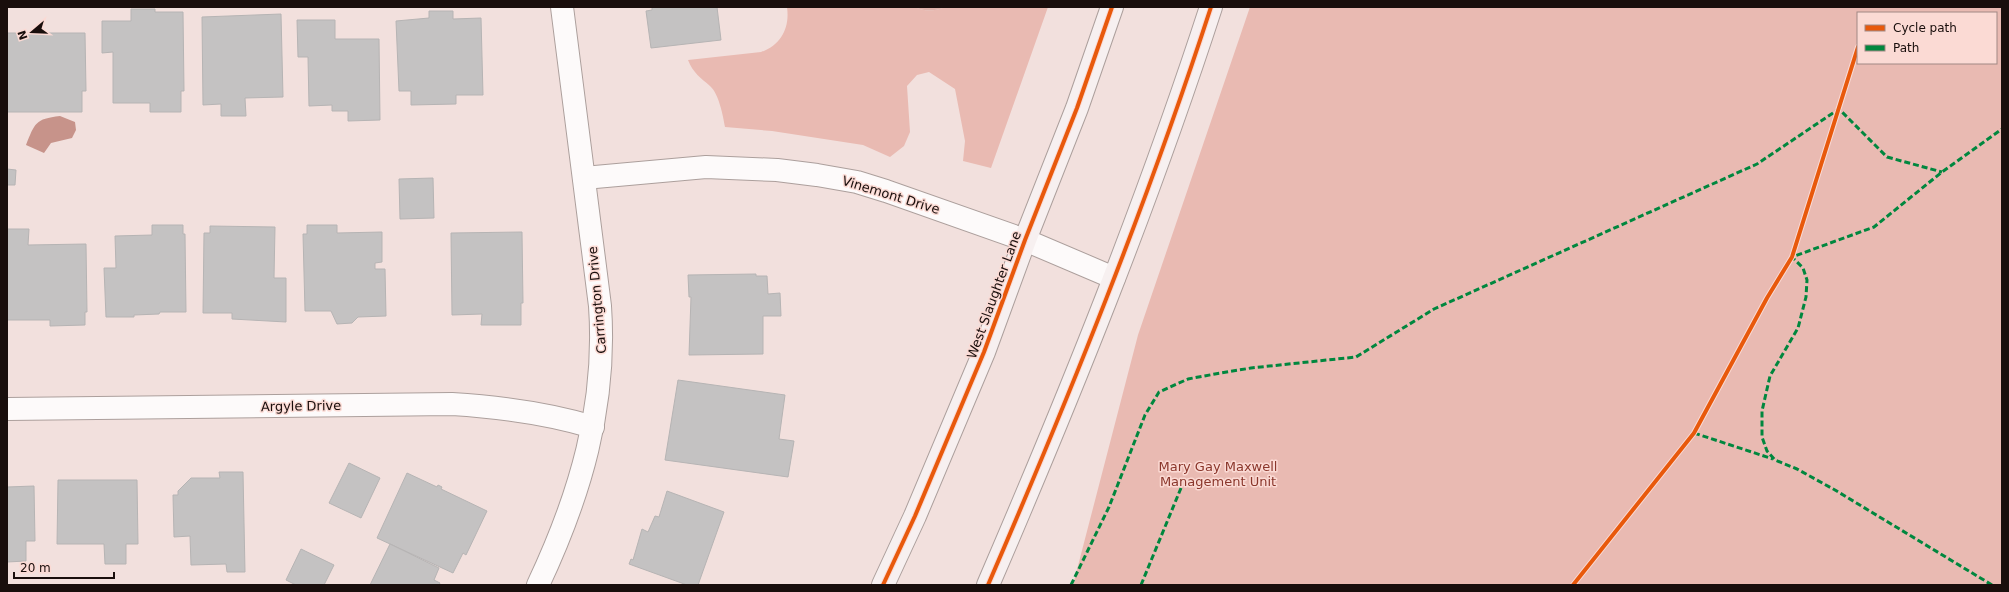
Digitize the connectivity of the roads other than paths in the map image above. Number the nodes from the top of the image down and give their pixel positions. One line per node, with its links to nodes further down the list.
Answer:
1 (562, 7): 4 (street, Carrington Drive)
2 (1112, 7): 5 (main road, West Slaughter Lane)
3 (1211, 7): 6 (main road)
4 (584, 178): 5 (street, Vinemont Drive); 8 (street, Carrington Drive)
5 (1025, 240): 6 (street, Vinemont Drive); 10 (main road, West Slaughter Lane)
6 (1114, 278): 11 (main road)
7 (7, 409): 8 (street, Argyle Drive)
8 (593, 428): 9 (street, Carrington Drive)
9 (538, 585)
10 (883, 585)
11 (988, 585)

